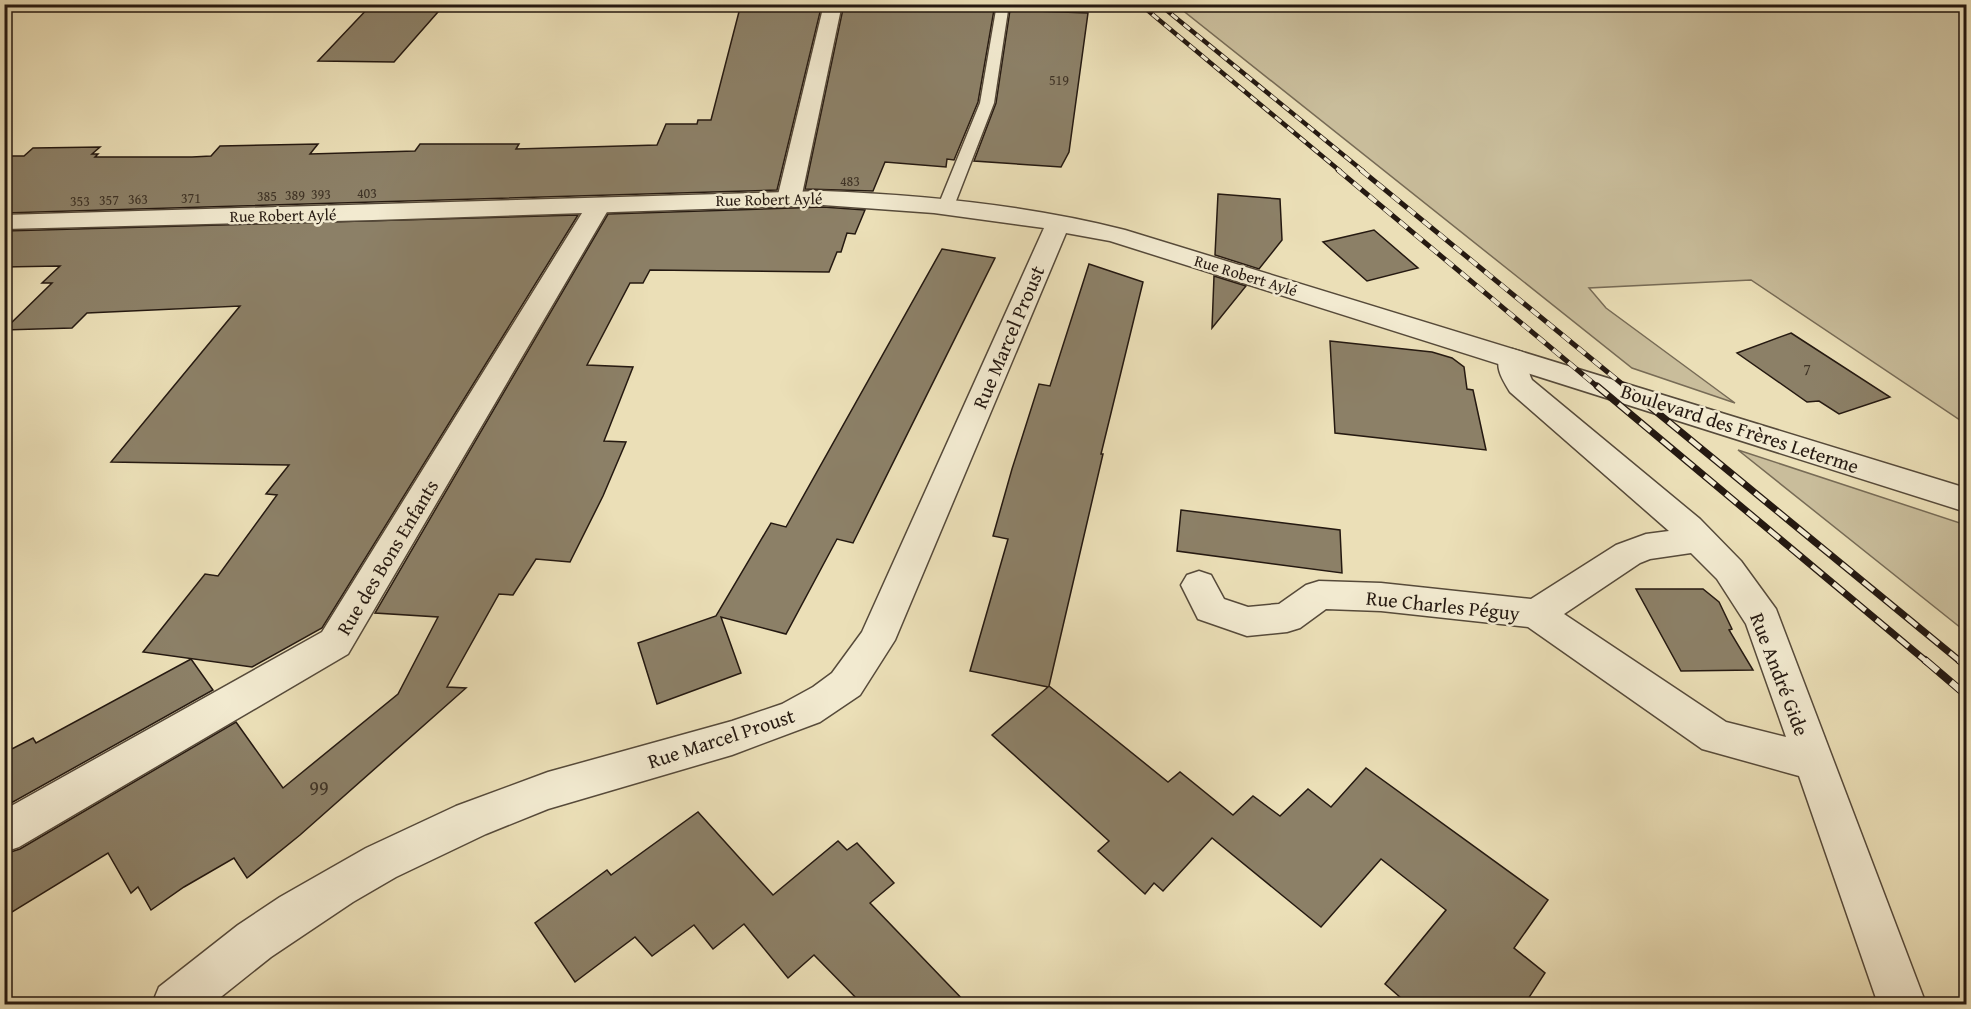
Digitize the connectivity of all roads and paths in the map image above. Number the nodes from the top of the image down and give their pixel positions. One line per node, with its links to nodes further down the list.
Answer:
1 (833, 4): 3 (street)
2 (1003, 4): 5 (lane)
3 (789, 199): 4 (street, Rue Robert Aylé); 5 (street, Rue Robert Aylé)
4 (599, 205): 6 (street, Rue Robert Aylé); 14 (street, Rue des Bons Enfants)
5 (946, 206): 7 (street, Rue Robert Aylé)
6 (4, 222)
7 (1061, 223): 8 (street, Rue Robert Aylé); 15 (street, Rue Marcel Proust)
8 (1512, 358): 9 (street, Boulevard des Frères Leterme); 10 (street, Rue André Gide)
9 (1966, 500)
10 (1698, 538): 12 (street); 13 (street, Rue André Gide)
11 (1199, 585): 12 (street, Rue Charles Péguy)
12 (1536, 614): 13 (street, Rue Charles Péguy)
13 (1814, 762): 16 (street, Rue André Gide)
14 (4, 833)
15 (176, 1005)
16 (1902, 1005)

